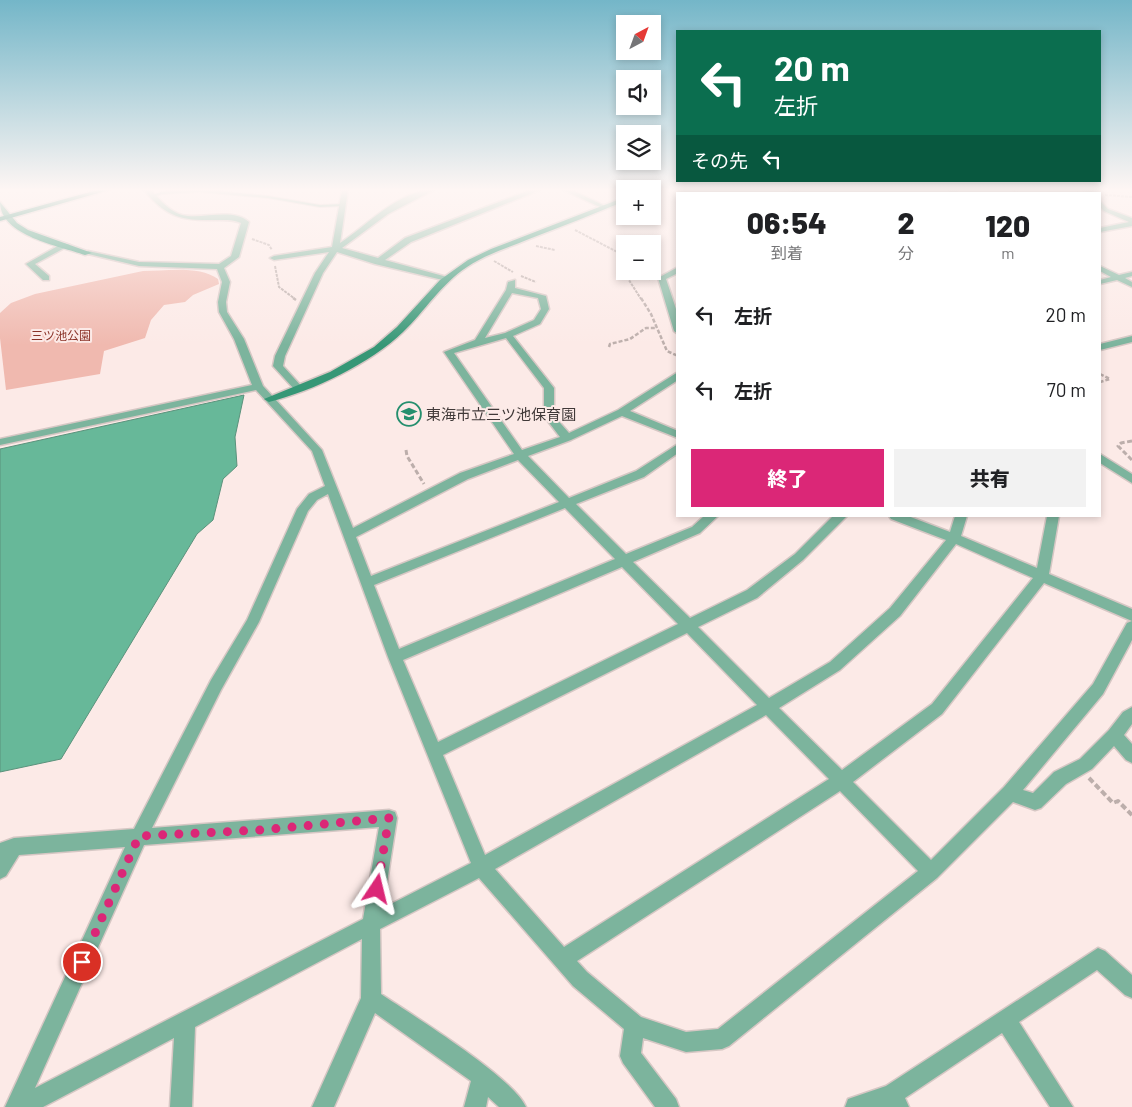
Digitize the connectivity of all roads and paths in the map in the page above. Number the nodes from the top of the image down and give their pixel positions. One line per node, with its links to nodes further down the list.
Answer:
1 (56, 242): 8 (street)
2 (240, 242): 14 (street)
3 (336, 242): 9 (street)
4 (347, 242): 9 (street)
5 (406, 242): 13 (street)
6 (517, 242): 12 (street)
7 (600, 242): 10 (path)
8 (66, 245): 14 (street); 18 (street)
9 (335, 249): 11 (street); 13 (street); 39 (street)
10 (616, 251)
11 (274, 258)
12 (478, 258): 20 (street); 22 (path)
13 (378, 262): 20 (street)
14 (220, 267): 38 (street)
15 (1101, 269): 19 (street)
16 (676, 270): 25 (street)
17 (1132, 274): 19 (street)
18 (46, 278)
19 (1117, 278): 23 (street); 24 (street)
20 (444, 279): 39 (street)
21 (628, 280): 28 (path)
22 (536, 282)
23 (1101, 282)
24 (1132, 285)
25 (668, 296): 26 (street); 27 (street)
26 (676, 298)
27 (676, 324)
28 (655, 328): 32 (path); 34 (path)
29 (508, 335): 31 (street); 31 (street); 43 (street)
30 (1132, 339): 33 (street)
31 (478, 342): 48 (street)
32 (609, 347)
33 (1101, 347)
34 (676, 355)
35 (1101, 374): 37 (path)
36 (676, 376): 41 (street)
37 (1101, 382)
38 (258, 387): 40 (street); 45 (street)
39 (298, 388): 40 (street)
40 (269, 399): 52 (street)
41 (622, 412): 42 (street); 43 (street)
42 (676, 434)
43 (567, 438): 48 (street)
44 (1132, 441): 50 (path)
45 (0, 442)
46 (676, 448): 54 (street)
47 (406, 450): 53 (path)
48 (520, 454): 53 (street); 54 (street)
49 (1101, 459): 51 (street)
50 (1132, 460)
51 (1132, 479)
52 (331, 488): 60 (street); 78 (street)
53 (429, 494): 60 (street)
54 (568, 504): 62 (street); 64 (street)
55 (711, 517): 62 (street)
56 (840, 517): 66 (street)
57 (898, 517): 61 (street)
58 (961, 517): 61 (street)
59 (1053, 517): 63 (street)
60 (348, 536): 64 (street)
61 (954, 538): 63 (street); 69 (street)
62 (622, 560): 66 (street); 68 (street)
63 (1042, 576): 65 (street); 75 (street)
64 (366, 583): 68 (street)
65 (1132, 615)
66 (688, 626): 69 (street); 72 (street)
67 (1132, 627): 76 (street)
68 (395, 657): 72 (street)
69 (769, 706): 75 (street); 80 (street)
70 (1132, 714): 71 (street)
71 (1114, 736): 73 (street); 74 (street)
72 (434, 752): 80 (street)
73 (1132, 755)
74 (1079, 768): 76 (street); 77 (path)
75 (842, 780): 82 (street); 84 (street)
76 (1010, 793): 82 (street)
77 (1132, 815)
78 (139, 836): 79 (street); 83 (street); 92 (street)
79 (7, 850): 81 (street)
80 (481, 867): 83 (street); 84 (street)
81 (0, 870)
82 (931, 872): 89 (street)
83 (371, 925): 86 (street); 88 (street)
84 (562, 958): 89 (street)
85 (1132, 988): 87 (street)
86 (371, 999): 90 (street); 95 (street)
87 (1005, 1019): 91 (street); 100 (street)
88 (185, 1022): 93 (street); 94 (street)
89 (635, 1026): 98 (street)
90 (483, 1077): 96 (street); 97 (street)
91 (895, 1100): 99 (street)
92 (16, 1107)
93 (21, 1107)
94 (181, 1107)
95 (324, 1107)
96 (475, 1107)
97 (515, 1107)
98 (668, 1107)
99 (856, 1107)
100 (1062, 1107)

